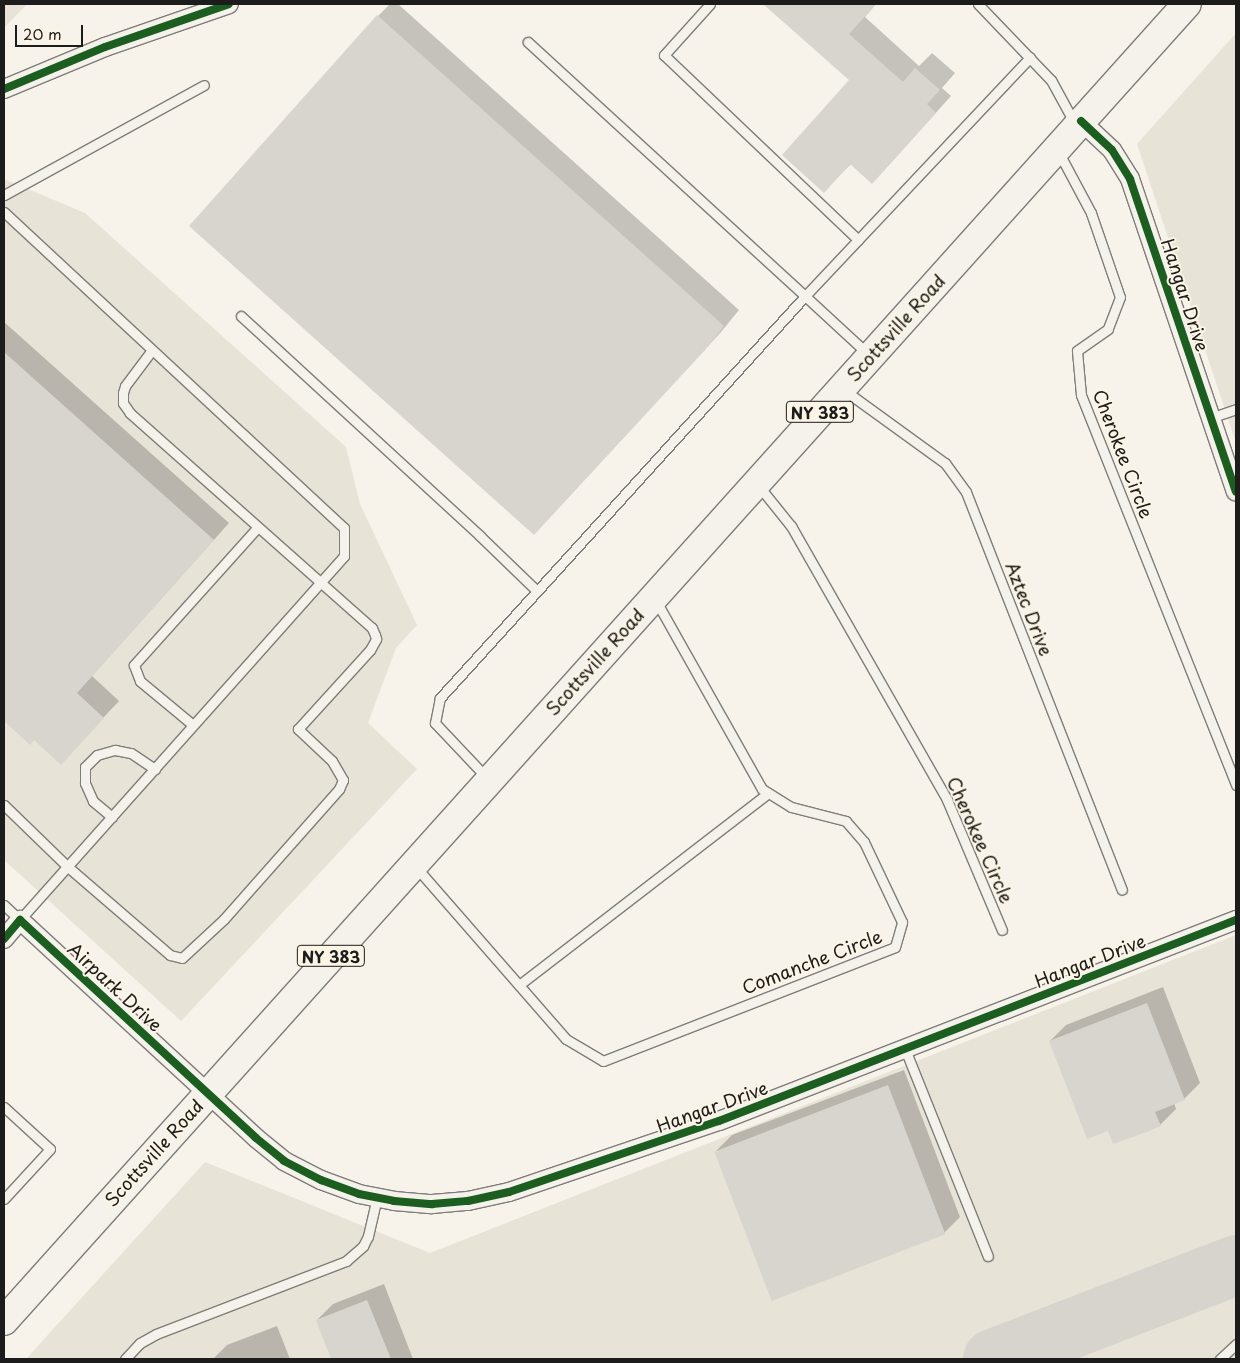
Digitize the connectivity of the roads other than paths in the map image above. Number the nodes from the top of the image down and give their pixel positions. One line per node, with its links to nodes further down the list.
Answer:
1 (228, 4): 8 (street)
2 (710, 4): 13 (lane)
3 (978, 4): 6 (lane)
4 (1187, 4): 9 (main road, Scottsville Road / NY 383)
5 (528, 42): 14 (lane)
6 (1030, 57): 9 (lane); 13 (lane)
7 (204, 86): 11 (lane)
8 (4, 89)
9 (1079, 124): 10 (main road, Scottsville Road / NY 383); 20 (street, Hangar Drive)
10 (1057, 148): 17 (main road, Scottsville Road / NY 383); 30 (lane, Cherokee Circle)
11 (4, 195)
12 (4, 212): 16 (lane)
13 (858, 240): 14 (lane)
14 (805, 296): 17 (lane); 25 (lane)
15 (241, 316): 25 (lane)
16 (152, 350): 23 (lane); 24 (lane)
17 (870, 356): 18 (main road, Scottsville Road / NY 383)
18 (841, 388): 21 (main road, Scottsville Road / NY 383); 36 (lane, Aztec Drive)
19 (1236, 409): 20 (lane)
20 (1210, 418): 22 (street, Hangar Drive)
21 (756, 483): 26 (main road, Scottsville Road / NY 383); 40 (lane, Cherokee Circle)
22 (1236, 492)
23 (256, 528): 24 (lane); 27 (lane)
24 (320, 583): 27 (lane); 35 (lane)
25 (537, 592): 29 (lane)
26 (653, 597): 29 (main road, Scottsville Road / NY 383); 31 (lane, Comanche Circle)
27 (193, 726): 28 (lane)
28 (154, 769): 33 (lane); 33 (lane)
29 (489, 780): 34 (main road, Scottsville Road / NY 383)
30 (1236, 785)
31 (768, 793): 42 (lane); 42 (lane, Comanche Circle)
32 (4, 805): 35 (lane)
33 (112, 818): 35 (lane)
34 (414, 864): 42 (lane, Comanche Circle); 44 (main road, Scottsville Road / NY 383)
35 (68, 867): 38 (lane)
36 (1122, 890)
37 (4, 905): 38 (lane)
38 (20, 920): 41 (street); 44 (street, Airpark Drive)
39 (1236, 920): 43 (street, Hangar Drive)
40 (1002, 930)
41 (4, 939)
42 (519, 985)
43 (905, 1049): 46 (street, Hangar Drive); 48 (lane)
44 (208, 1093): 46 (street, Hangar Drive); 49 (main road, Scottsville Road / NY 383)
45 (4, 1107): 47 (lane)
46 (377, 1198): 51 (lane)
47 (4, 1200)
48 (988, 1256)
49 (4, 1321)
50 (1236, 1344): 52 (lane)
51 (125, 1359)
52 (1220, 1359)

